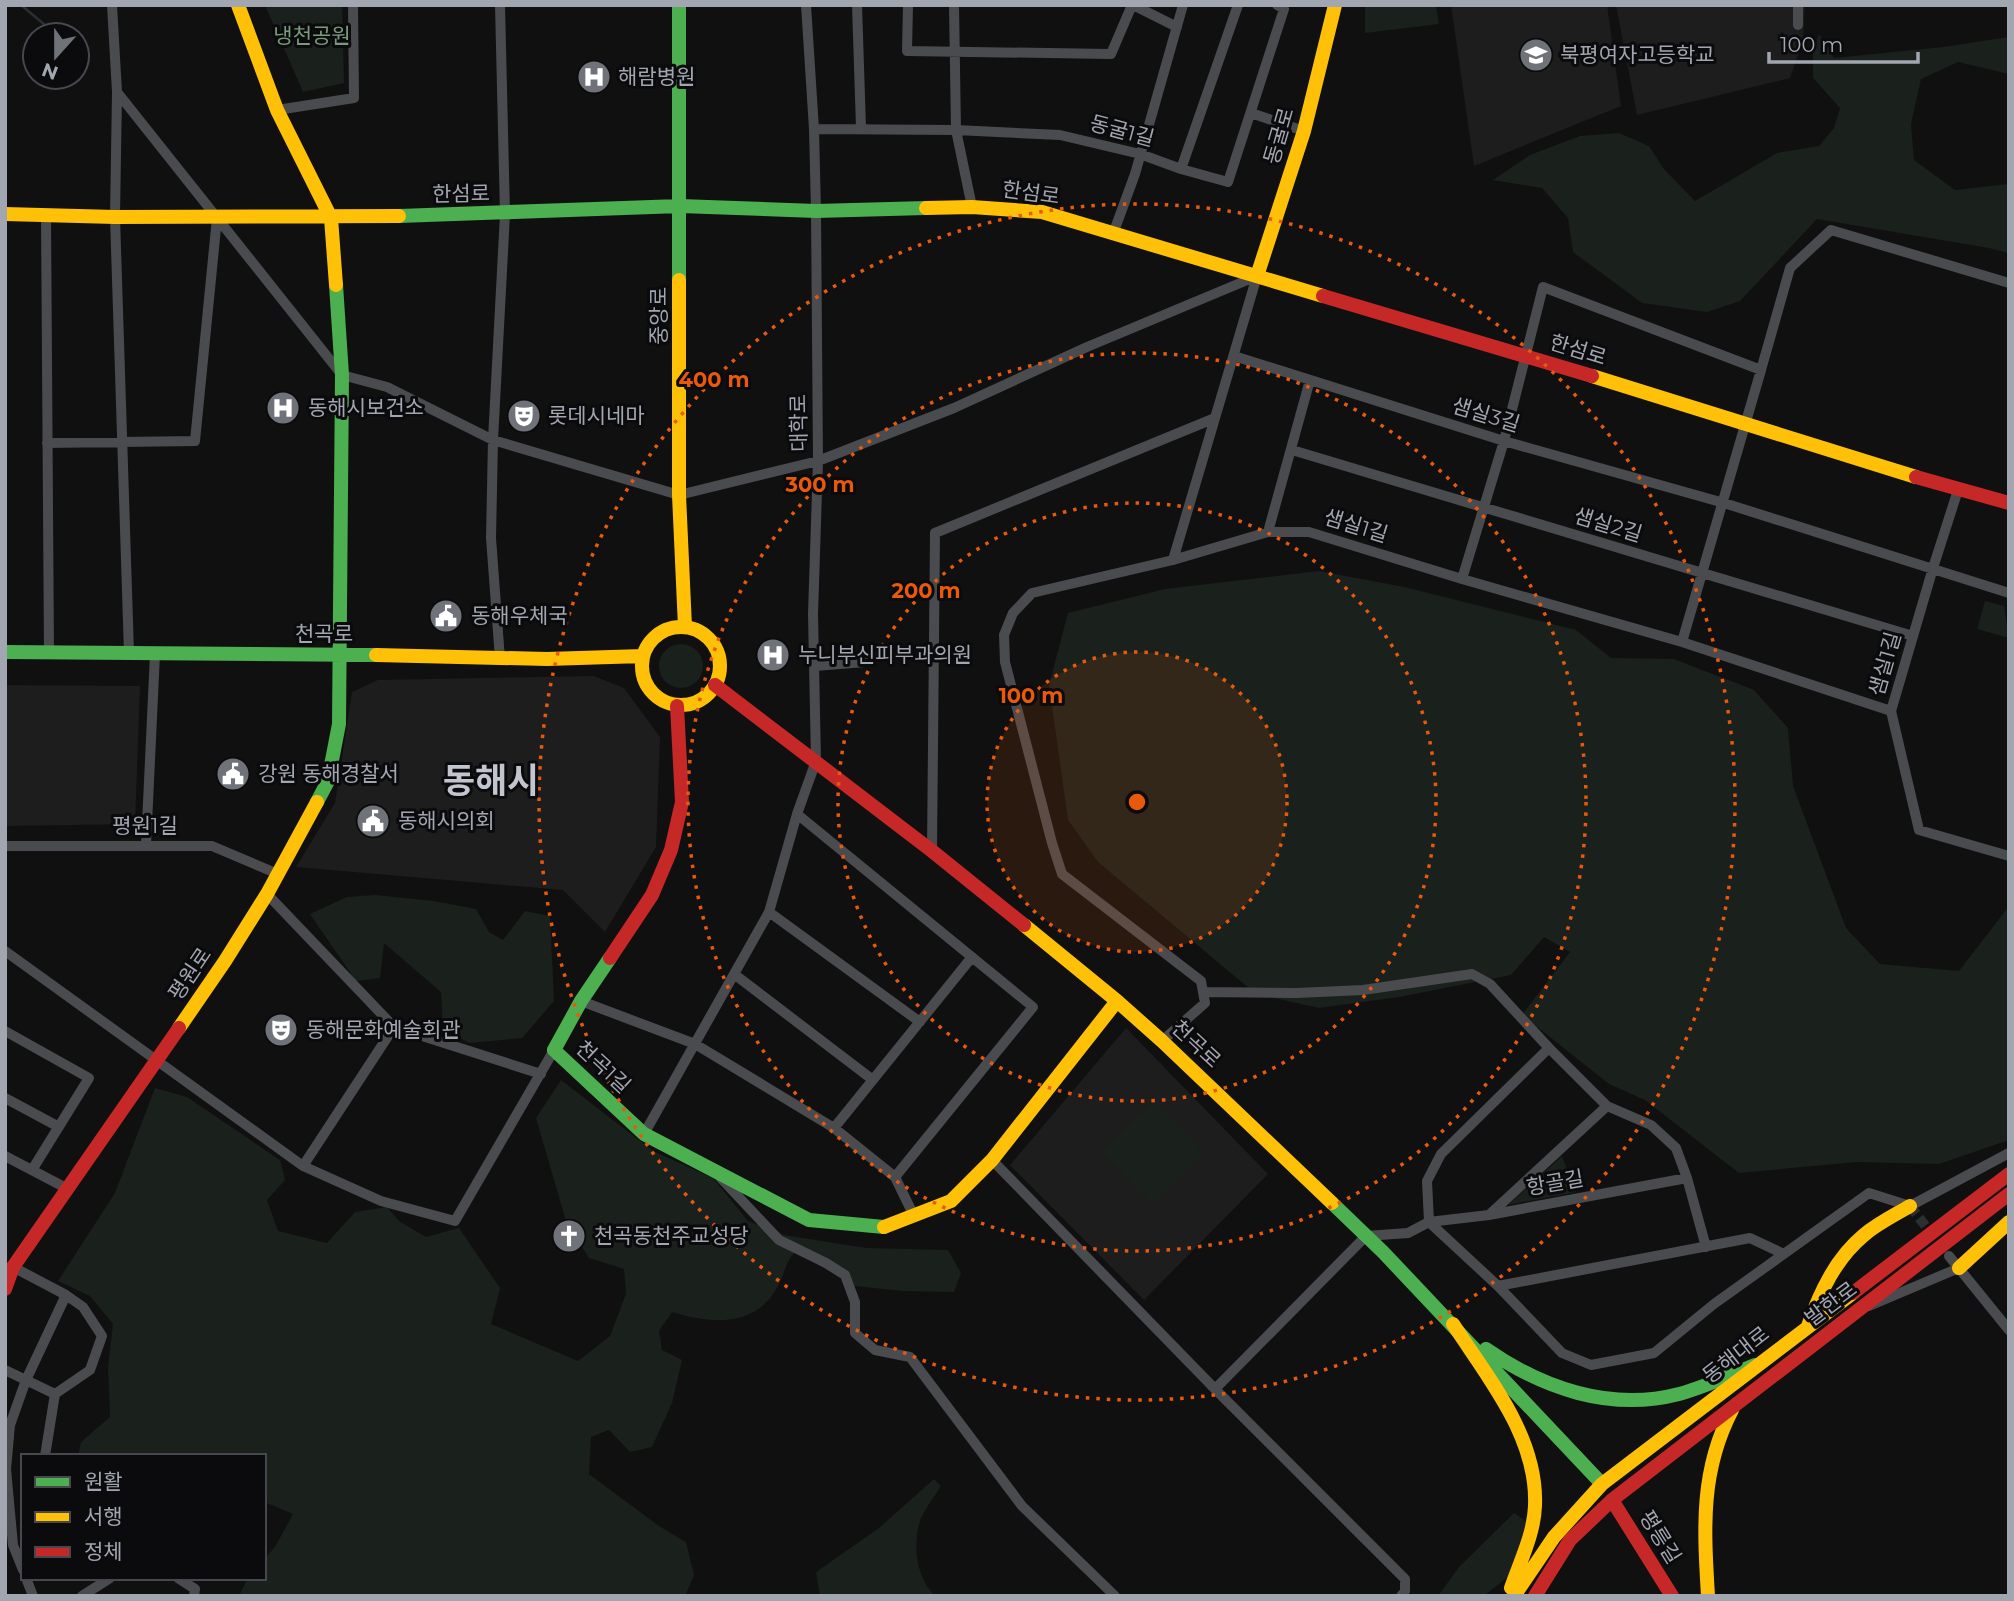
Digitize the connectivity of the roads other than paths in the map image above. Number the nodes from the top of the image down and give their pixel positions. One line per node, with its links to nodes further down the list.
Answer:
1 (112, 5): 19 (street)
2 (238, 5): 20 (street)
3 (353, 5): 20 (street)
4 (500, 5): 32 (street)
5 (679, 5): 28 (street, 중앙로)
6 (806, 5): 23 (street, 대학로)
7 (857, 5): 22 (street)
8 (908, 5): 18 (street)
9 (954, 5): 18 (street)
10 (1133, 5): 17 (street); 18 (street)
11 (1183, 5): 17 (street)
12 (1238, 5): 27 (street)
13 (1277, 5): 21 (street, 동굴1길)
14 (1335, 5): 25 (street, 동굴로)
15 (1798, 5): 16 (street)
16 (1798, 25)
17 (1177, 27): 26 (street)
18 (955, 50): 24 (street)
19 (117, 92): 34 (street); 35 (street)
20 (277, 110): 36 (street)
21 (1251, 114): 25 (street); 27 (street, 동굴1길)
22 (861, 128): 23 (street, 동굴1길); 24 (street, 동굴1길)
23 (814, 129): 30 (street, 대학로)
24 (956, 130): 26 (street, 동굴1길); 29 (street)
25 (1304, 131): 38 (street, 동굴로)
26 (1140, 154): 27 (street, 동굴1길); 37 (street)
27 (1181, 169)
28 (680, 206): 30 (street, 한섬로); 32 (street, 한섬로); 54 (street, 중앙로)
29 (972, 207): 30 (street, 한섬로); 37 (street, 한섬로)
30 (816, 211): 52 (street, 대학로)
31 (5, 214): 33 (street, 한섬로)
32 (505, 214): 36 (street, 한섬로); 47 (street)
33 (46, 215): 34 (street, 한섬로); 50 (street)
34 (115, 217): 35 (street, 한섬로); 49 (street)
35 (217, 218): 36 (street, 한섬로); 43 (street); 49 (street)
36 (331, 218): 43 (street, 평원로)
37 (1113, 234): 38 (street, 한섬로)
38 (1257, 276): 40 (street); 41 (street, 한섬로); 52 (street)
39 (2009, 283): 42 (street)
40 (1234, 356): 44 (street, 샘실3길); 45 (street)
41 (1527, 356): 42 (street); 46 (street, 한섬로); 48 (street)
42 (1761, 370): 46 (street)
43 (342, 375): 47 (street); 71 (street, 평원로)
44 (1310, 380): 48 (street, 샘실3길); 51 (street)
45 (1215, 418): 59 (street); 83 (street)
46 (1745, 423): 53 (street, 한섬로); 55 (street)
47 (493, 440): 54 (street); 73 (street)
48 (1504, 441): 55 (street, 샘실3길); 57 (street)
49 (122, 442): 50 (street); 69 (street)
50 (47, 443): 68 (street)
51 (1292, 450): 57 (street, 샘실2길); 58 (street)
52 (818, 461): 54 (street); 75 (street, 대학로)
53 (1958, 490): 56 (street, 한섬로); 60 (street, 샘실1길)
54 (679, 495): 64 (street, 중앙로)
55 (1724, 503): 60 (street, 샘실3길); 61 (street)
56 (2009, 503)
57 (1483, 506): 61 (street, 샘실2길); 62 (street)
58 (1268, 532): 59 (street, 샘실1길); 62 (street, 샘실1길)
59 (1174, 560): 91 (street, 샘실1길)
60 (1933, 568): 63 (street, 샘실3길); 65 (street, 샘실1길)
61 (1702, 574): 65 (street, 샘실2길); 66 (street)
62 (1462, 579): 66 (street, 샘실1길)
63 (2009, 593)
64 (685, 627): 72 (street); 76 (street)
65 (1913, 636): 78 (street, 샘실1길)
66 (1682, 642): 78 (street, 샘실1길)
67 (5, 652): 68 (street, 천곡로)
68 (49, 653): 69 (street, 천곡로)
69 (129, 653): 70 (street, 천곡로)
70 (155, 654): 71 (street, 천곡로); 81 (street)
71 (340, 654): 73 (street, 천곡로); 85 (street, 평원로)
72 (643, 656): 73 (street, 천곡로); 77 (street)
73 (500, 659)
74 (865, 662): 75 (street)
75 (816, 666): 79 (street, 대학로)
76 (715, 685): 77 (street); 79 (street, 천곡로)
77 (677, 706): 92 (street, 천곡1길)
78 (1891, 711): 84 (street)
79 (816, 761): 80 (street, 대학로); 83 (street, 천곡로)
80 (797, 814): 87 (street, 대학로); 89 (street)
81 (146, 845): 82 (street, 평원1길); 85 (street, 평원1길)
82 (5, 846)
83 (932, 851): 93 (street, 천곡로)
84 (2009, 856)
85 (278, 874): 86 (street, 평원로)
86 (267, 894): 95 (street); 101 (street, 평원로)
87 (769, 912): 90 (street, 대학로); 94 (street)
88 (5, 951): 101 (street)
89 (972, 957): 94 (street); 116 (street)
90 (734, 975): 98 (street, 대학로); 103 (street)
91 (1204, 992): 97 (street); 99 (street)
92 (581, 1001): 98 (street); 100 (street, 천곡1길)
93 (1117, 1001): 97 (street, 천곡로); 111 (street)
94 (920, 1022): 103 (street)
95 (394, 1027): 102 (street); 112 (street)
96 (5, 1031): 106 (street)
97 (1163, 1041): 125 (street, 천곡로)
98 (695, 1044): 107 (street); 108 (street, 대학로)
99 (1549, 1048): 105 (street); 123 (street)
100 (555, 1050): 102 (street); 108 (street, 천곡1길)
101 (156, 1062): 112 (street); 118 (street, 평원로)
102 (541, 1073): 112 (street)
103 (873, 1080): 107 (street)
104 (5, 1098): 106 (street)
105 (1607, 1106): 117 (street); 121 (street)
106 (59, 1127): 113 (street)
107 (834, 1128): 116 (street)
108 (644, 1134): 114 (street, 천곡1길)
109 (2009, 1153): 120 (street)
110 (5, 1156): 113 (street)
111 (992, 1160): 122 (street); 141 (street)
112 (303, 1166)
113 (32, 1170): 118 (street)
114 (713, 1170): 122 (street, 천곡1길); 152 (street)
115 (2009, 1174): 136 (street, 동해대로)
116 (895, 1177): 122 (street)
117 (1687, 1178): 121 (street, 항골길); 126 (street)
118 (68, 1189): 129 (street, 평원로)
119 (2009, 1194): 134 (street, 발한로)
120 (1910, 1206): 127 (street); 136 (street)
121 (1489, 1215): 123 (street, 항골길)
122 (914, 1216)
123 (1429, 1222): 125 (street, 항골길); 131 (street)
124 (2009, 1222): 130 (street)
125 (1366, 1236): 135 (street, 천곡로); 141 (street)
126 (1706, 1247): 127 (street); 131 (street)
127 (1784, 1254): 131 (street)
128 (1949, 1256): 130 (street)
129 (13, 1267): 132 (street, 평원로); 133 (street)
130 (1959, 1268): 134 (street); 137 (street)
131 (1498, 1286)
132 (5, 1289)
133 (66, 1295): 140 (street); 142 (street)
134 (1855, 1312): 143 (street, 발한로)
135 (1453, 1324): 138 (street); 145 (street, 천곡로); 154 (street)
136 (1808, 1326): 138 (street, 동해대로)
137 (2009, 1330)
138 (1760, 1363): 145 (street, 동해대로)
139 (5, 1370): 140 (street)
140 (26, 1380): 142 (street); 147 (street)
141 (1215, 1389): 153 (street)
142 (55, 1394): 144 (street)
143 (1736, 1403): 146 (street, 발한로); 157 (street)
144 (45, 1454)
145 (1602, 1484): 146 (street, 평릉길); 154 (street, 동해대로)
146 (1612, 1500): 155 (street, 발한로); 156 (street, 평릉길)
147 (21, 1565)
148 (107, 1580): 150 (street)
149 (181, 1580): 151 (street)
150 (88, 1595)
151 (194, 1596)
152 (1115, 1596)
153 (1401, 1596)
154 (1511, 1596)
155 (1535, 1596)
156 (1672, 1596)
157 (1709, 1596)

